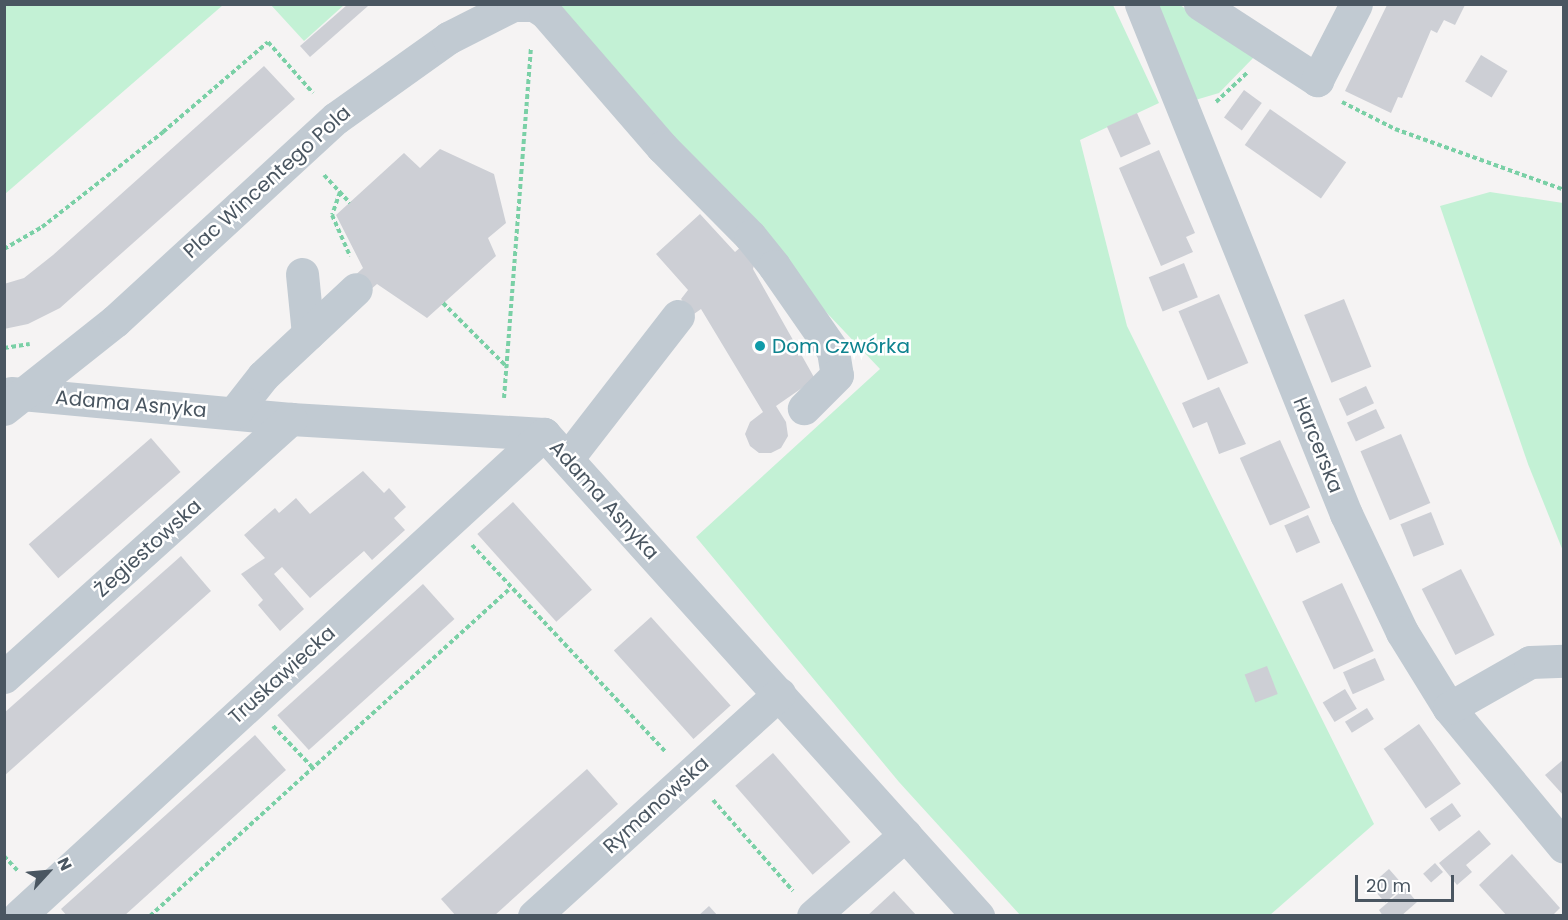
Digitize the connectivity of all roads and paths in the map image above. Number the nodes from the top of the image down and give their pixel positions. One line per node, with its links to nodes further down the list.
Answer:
1 (1141, 4): 34 (street, Harcerska)
2 (1200, 4): 7 (street)
3 (1356, 4): 7 (street)
4 (534, 6): 9 (street, Plac Wincentego Pola); 22 (street)
5 (531, 46): 20 (path)
6 (1250, 70): 8 (path)
7 (1317, 80): 11 (path)
8 (1207, 106)
9 (336, 118): 14 (path); 21 (street, Plac Wincentego Pola)
10 (328, 179): 12 (path)
11 (1563, 190)
12 (340, 192): 13 (path); 16 (path)
13 (350, 203)
14 (4, 249)
15 (302, 274): 19 (street)
16 (355, 276): 19 (street)
17 (443, 303): 20 (path)
18 (678, 316): 27 (street)
19 (308, 334): 23 (street)
20 (507, 367): 25 (path)
21 (10, 398): 23 (street, Adama Asnyka)
22 (804, 408)
23 (234, 414): 24 (street, Adama Asnyka)
24 (291, 419): 25 (street, Adama Asnyka); 31 (street, Żegiestowska)
25 (502, 429): 26 (street, Adama Asnyka)
26 (544, 434): 27 (street, Adama Asnyka); 28 (street, Truskawiecka)
27 (567, 459): 32 (street, Adama Asnyka)
28 (452, 522): 29 (path); 33 (street, Truskawiecka)
29 (509, 588): 35 (path); 36 (path)
30 (1563, 661): 34 (street)
31 (4, 677)
32 (779, 694): 36 (street, Rymanowska); 37 (street, Adama Asnyka)
33 (251, 702): 35 (path); 39 (street, Truskawiecka)
34 (1449, 708): 38 (street, Harcerska)
35 (314, 769): 40 (path)
36 (688, 775): 41 (street, Rymanowska); 42 (path)
37 (905, 835): 42 (street); 43 (street, Adama Asnyka)
38 (1563, 847)
39 (19, 915)
40 (150, 915)
41 (534, 915)
42 (813, 915)
43 (978, 915)

